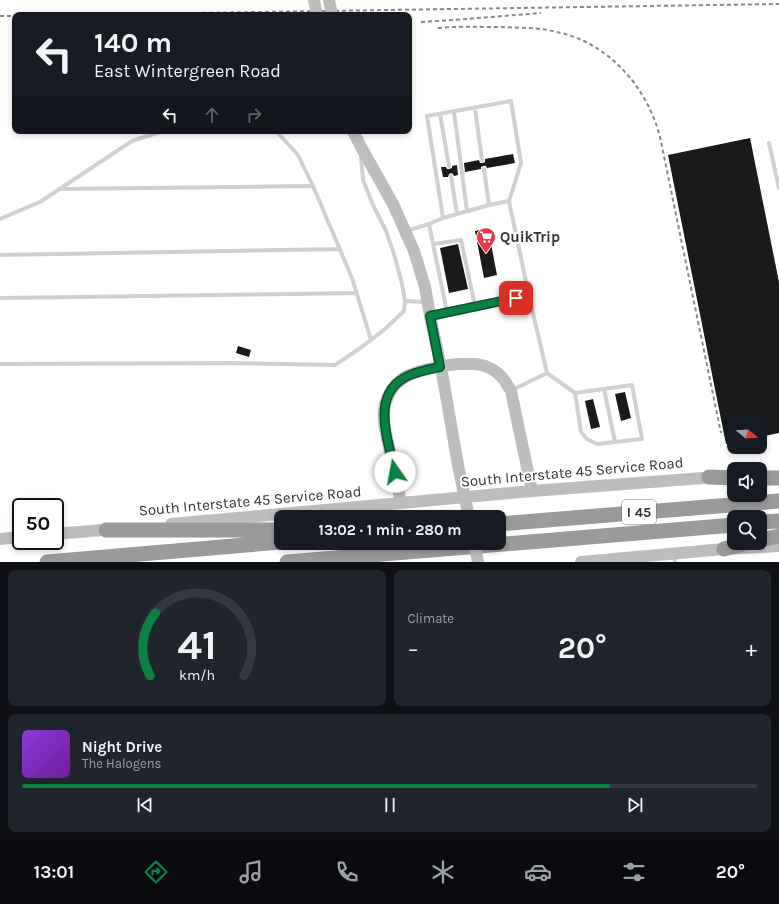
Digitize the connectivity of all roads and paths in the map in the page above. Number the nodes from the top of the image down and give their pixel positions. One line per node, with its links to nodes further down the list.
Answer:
1 (314, 0): 3 (main road, bridge)
2 (329, 0): 4 (main road, bridge)
3 (316, 12)
4 (331, 12)
5 (475, 108): 6 (lane); 13 (lane); 20 (lane)
6 (454, 112): 7 (lane); 22 (lane)
7 (440, 114): 14 (lane); 24 (lane)
8 (154, 134): 19 (lane)
9 (279, 134): 17 (lane)
10 (354, 134): 12 (main road)
11 (769, 143): 18 (lane)
12 (361, 147): 27 (main road); 34 (lane)
13 (482, 160)
14 (449, 166)
15 (484, 169): 21 (lane)
16 (451, 176): 23 (lane)
17 (313, 186): 19 (lane); 29 (lane)
18 (779, 188)
19 (59, 189): 25 (lane)
20 (509, 201): 21 (lane); 32 (lane)
21 (489, 205): 22 (lane)
22 (467, 211): 23 (lane)
23 (457, 214): 24 (lane)
24 (443, 218): 26 (lane)
25 (0, 219)
26 (429, 224): 27 (lane); 28 (lane)
27 (406, 231): 35 (main road)
28 (433, 244): 36 (lane); 37 (lane)
29 (340, 249): 30 (lane); 31 (lane)
30 (0, 255)
31 (357, 293): 33 (lane); 39 (lane)
32 (529, 296): 36 (lane); 42 (lane)
33 (0, 298)
34 (405, 301): 35 (lane); 39 (lane)
35 (428, 302): 38 (main road)
36 (475, 306): 37 (lane)
37 (447, 312): 38 (lane)
38 (430, 316): 41 (main road)
39 (371, 340): 40 (lane)
40 (0, 364)
41 (440, 367): 44 (main road); 55 (main road); 56 (main road, bridge)
42 (547, 374): 44 (lane); 45 (lane)
43 (604, 389): 45 (lane); 46 (lane); 46 (lane)
44 (511, 391): 53 (main road)
45 (575, 393): 46 (lane)
46 (615, 442)
47 (779, 472): 48 (main road)
48 (767, 473)
49 (709, 477): 50 (highway); 53 (main road, South Interstate 45 Service Road)
50 (727, 477)
51 (767, 478): 52 (highway)
52 (779, 478)
53 (532, 491): 55 (main road, South Interstate 45 Service Road)
54 (779, 501): 59 (highway, I 45)
55 (401, 503): 61 (main road, South Interstate 45 Service Road)
56 (468, 510)
57 (779, 521): 58 (highway)
58 (767, 522)
59 (506, 523)
60 (727, 525): 75 (highway, I 45)
61 (106, 530): 62 (highway); 63 (main road, South Interstate 45 Service Road)
62 (274, 530)
63 (64, 533)
64 (779, 536): 67 (highway)
65 (12, 538): 66 (main road)
66 (0, 539)
67 (767, 539)
68 (274, 543): 74 (highway)
69 (779, 547): 71 (main road)
70 (727, 548): 71 (highway)
71 (724, 549): 73 (main road)
72 (475, 550): 76 (main road, bridge)
73 (675, 558): 77 (main road)
74 (48, 562)
75 (287, 562)
76 (478, 562)
77 (581, 562)

